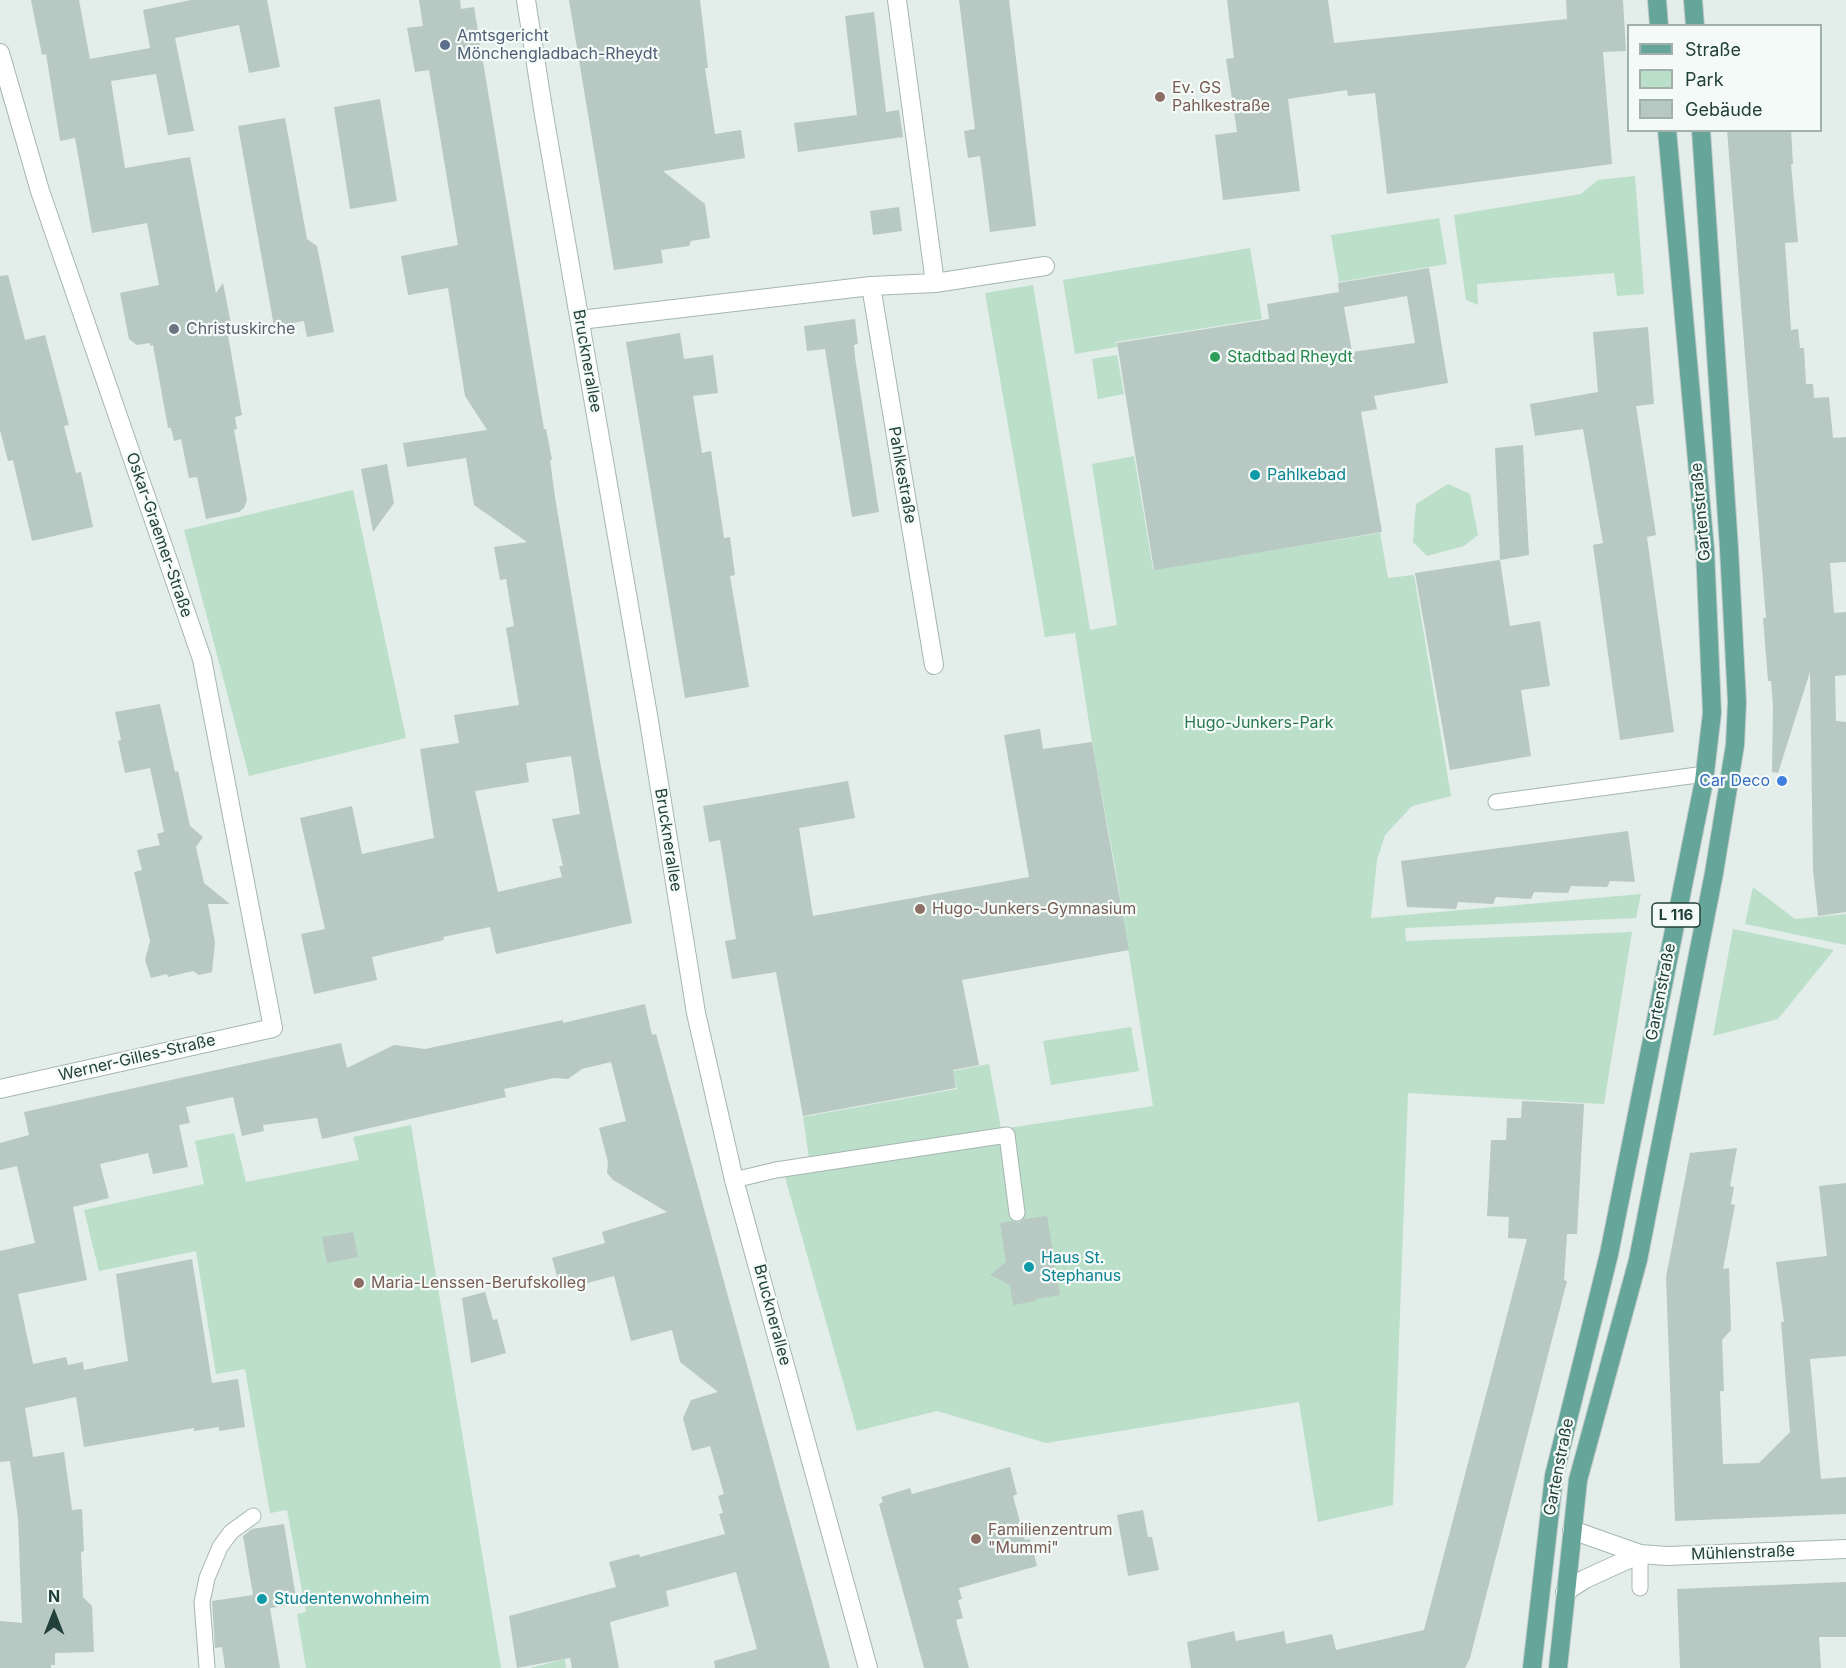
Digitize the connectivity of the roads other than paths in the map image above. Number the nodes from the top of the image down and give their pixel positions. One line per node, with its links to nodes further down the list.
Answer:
1 (526, 0): 13 (street, Brucknerallee)
2 (897, 0): 11 (street)
3 (1657, 0): 5 (main road)
4 (1693, 0): 6 (main road)
5 (1659, 24)
6 (1695, 24)
7 (0, 53): 17 (street, Oskar-Graemer-Straße)
8 (1667, 132): 15 (main road, Gartenstraße / L 116)
9 (1701, 132): 22 (main road, Gartenstraße / L 116)
10 (1045, 266): 11 (street)
11 (935, 283): 12 (street)
12 (871, 286): 13 (street); 14 (street, Pahlkestraße)
13 (580, 320): 19 (street, Brucknerallee)
14 (934, 665)
15 (1705, 774): 16 (lane); 30 (main road, Gartenstraße / L 116)
16 (1496, 802)
17 (273, 1028): 18 (street, Werner-Gilles-Straße)
18 (0, 1089)
19 (734, 1180): 20 (lane); 29 (street, Brucknerallee)
20 (1017, 1213)
21 (253, 1516): 28 (lane)
22 (1572, 1530): 24 (street, Mühlenstraße); 26 (main road, Gartenstraße / L 116)
23 (1846, 1549): 24 (street, Mühlenstraße)
24 (1640, 1554): 25 (lane); 26 (street, Mühlenstraße)
25 (1640, 1588)
26 (1565, 1592): 27 (main road, Gartenstraße / L 116)
27 (1554, 1664)
28 (207, 1668)
29 (868, 1668)
30 (1532, 1668)

